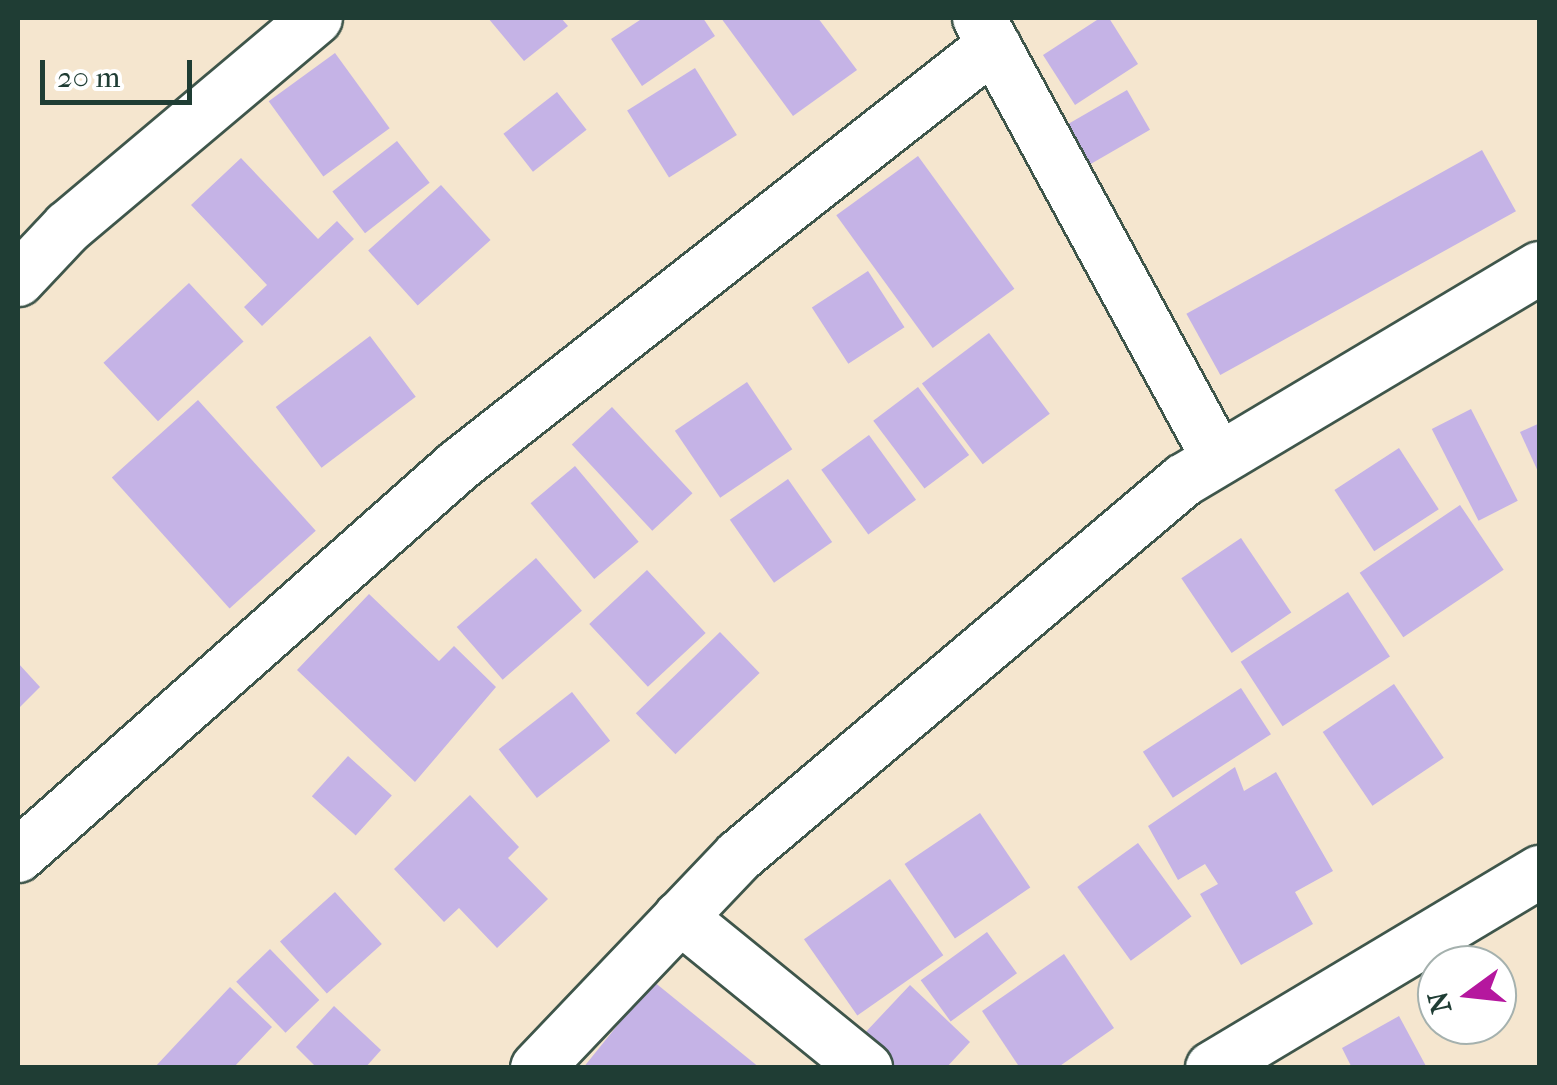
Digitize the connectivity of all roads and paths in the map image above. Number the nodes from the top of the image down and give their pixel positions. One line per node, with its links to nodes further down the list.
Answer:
1 (316, 18): 4 (street)
2 (986, 31): 5 (street); 6 (street)
3 (1540, 268): 5 (street)
4 (18, 280)
5 (1218, 458): 8 (street)
6 (18, 856)
7 (1540, 872): 11 (street)
8 (680, 917): 9 (street); 10 (street)
9 (537, 1068)
10 (866, 1068)
11 (1212, 1068)

